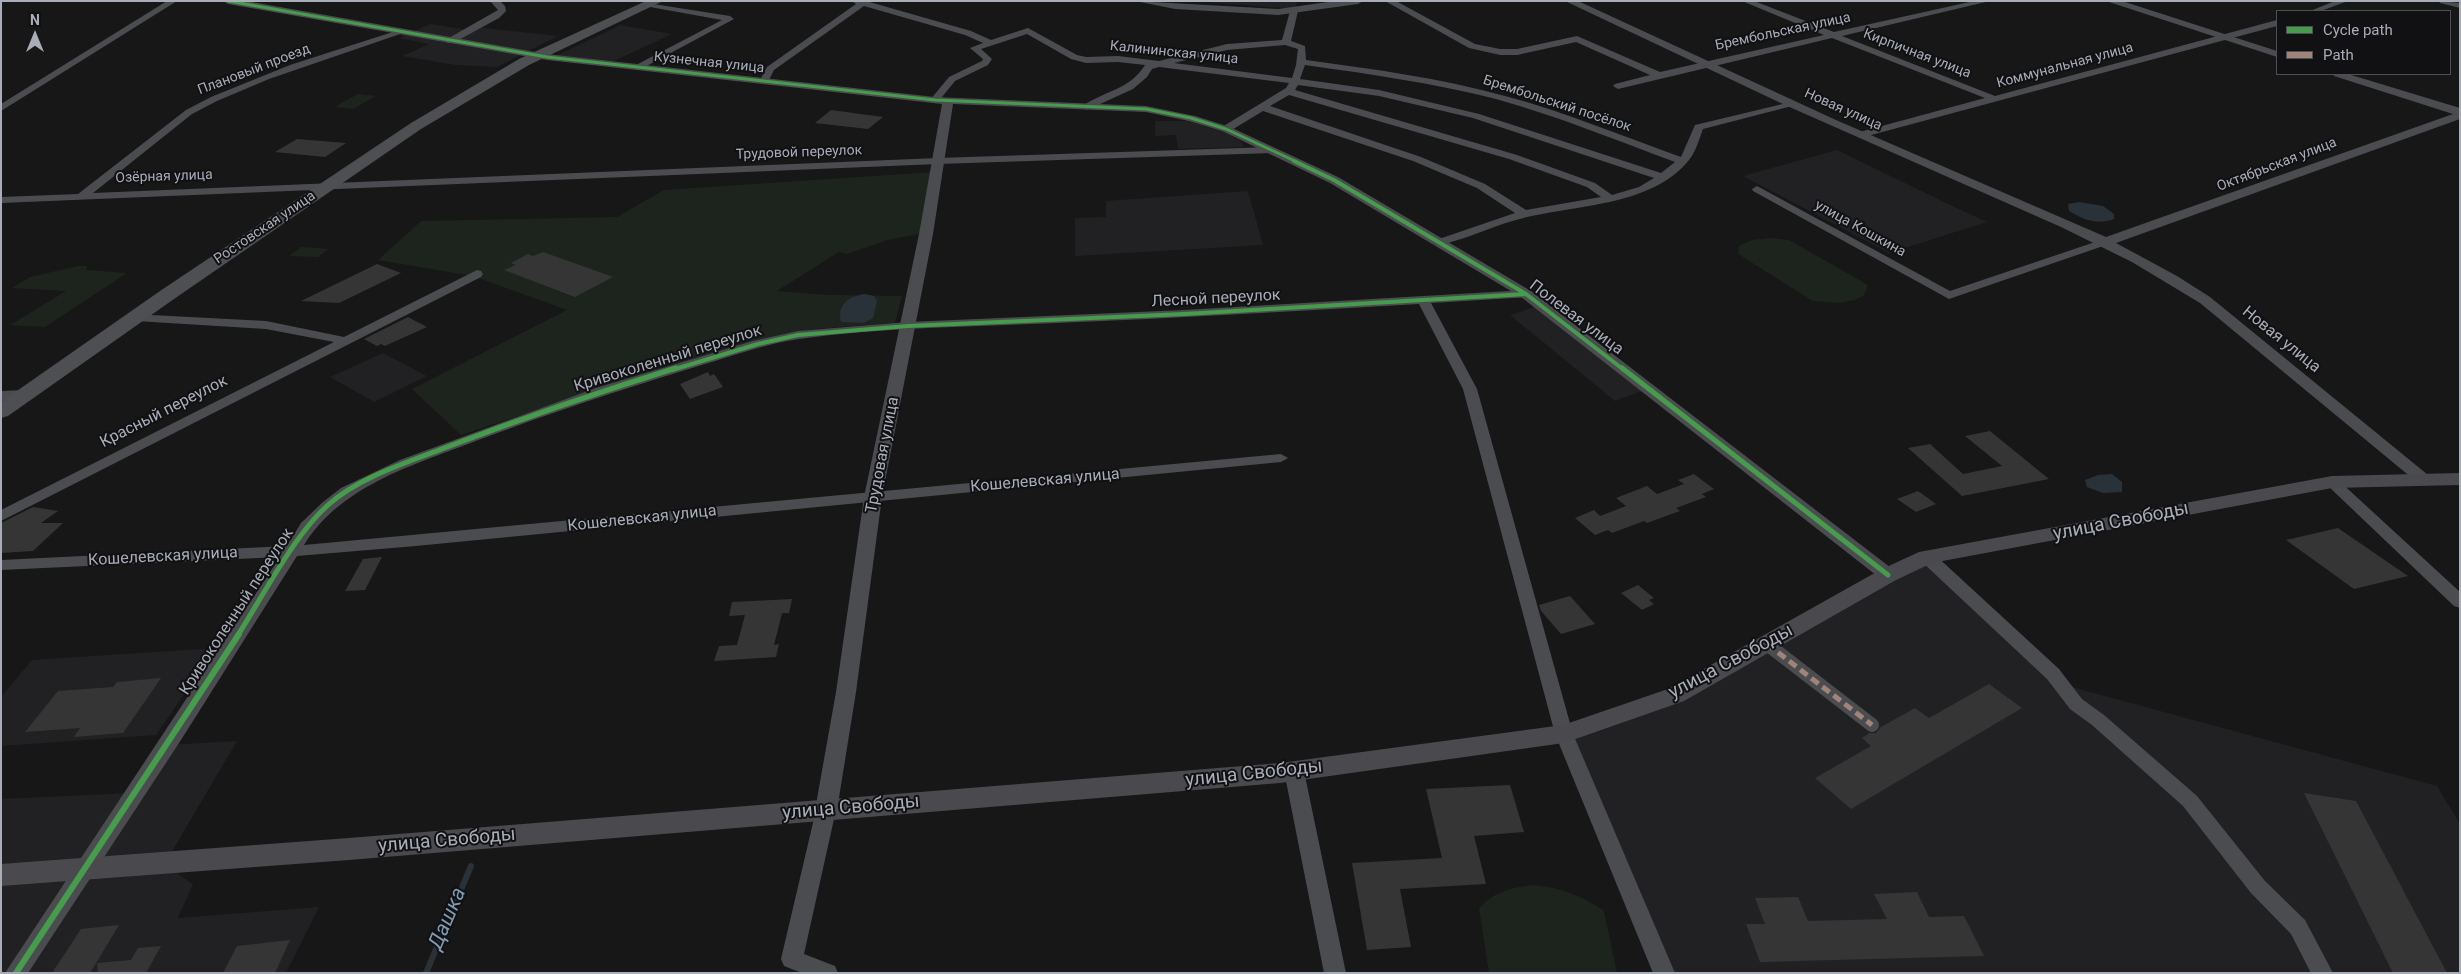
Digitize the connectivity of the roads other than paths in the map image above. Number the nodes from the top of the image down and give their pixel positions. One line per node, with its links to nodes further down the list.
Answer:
1 (173, 1): 42 (street)
2 (228, 1): 19 (street, Кузнечная улица)
3 (494, 1): 22 (street)
4 (1140, 1): 17 (street)
5 (1358, 1): 17 (street)
6 (1389, 1): 31 (street)
7 (1570, 1): 29 (street, Новая улица)
8 (1746, 1): 20 (street, Кирпичная улица)
9 (1986, 1): 20 (street, Брембольская улица)
10 (2111, 1): 21 (street)
11 (2344, 1): 16 (street)
12 (2443, 1): 15 (street)
13 (859, 2): 23 (street); 33 (street)
14 (654, 3): 26 (main road, Ростовская улица); 30 (street)
15 (2460, 6)
16 (2317, 10)
17 (1294, 11): 24 (street)
18 (2276, 23): 21 (street, Коммунальная улица)
19 (402, 32): 22 (street, Кузнечная улица); 53 (street, Плановый проезд)
20 (1831, 36): 29 (street, Брембольская улица); 37 (street, Кирпичная улица)
21 (2225, 38): 25 (street); 37 (street, Коммунальная улица)
22 (450, 41): 26 (street, Кузнечная улица)
23 (991, 42): 28 (street, Калининская улица); 38 (street)
24 (1286, 42): 27 (street); 28 (street)
25 (2276, 54)
26 (537, 56): 30 (street, Кузнечная улица); 51 (main road, Ростовская улица)
27 (1303, 62): 34 (street); 49 (street, Брембольский посёлок)
28 (1156, 64): 34 (street, Калининская улица); 41 (street)
29 (1704, 64): 31 (street, Брембольская улица); 39 (street, Новая улица)
30 (641, 66): 33 (street, Кузнечная улица)
31 (1658, 75): 35 (street, Брембольская улица)
32 (2341, 75): 43 (street)
33 (765, 80): 38 (street, Кузнечная улица)
34 (1294, 82): 36 (street); 50 (street)
35 (1618, 86)
36 (1288, 91): 40 (street); 54 (street)
37 (1995, 99): 46 (street, Коммунальная улица)
38 (942, 101): 41 (street, Кузнечная улица); 48 (street, Трудовая улица)
39 (1791, 104): 46 (street, Новая улица); 49 (street)
40 (1262, 106): 45 (street); 56 (street)
41 (1087, 107): 44 (street, Кузнечная улица)
42 (1, 108)
43 (2460, 114): 58 (street, Октябрьская улица)
44 (1191, 118): 45 (street, Полевая улица)
45 (1226, 129): 47 (street, Полевая улица)
46 (1860, 135): 58 (street, Новая улица)
47 (1272, 150): 48 (street, Трудовой переулок); 57 (street, Полевая улица)
48 (938, 161): 51 (street, Трудовой переулок); 63 (street, Трудовая улица)
49 (1683, 161): 50 (street)
50 (1663, 177): 54 (street)
51 (327, 186): 53 (street, Озёрная улица); 62 (main road, Ростовская улица)
52 (1757, 189): 58 (street, улица Кошкина)
53 (82, 196): 55 (street, Озёрная улица)
54 (1610, 198): 56 (street)
55 (1, 200)
56 (1524, 214): 57 (street)
57 (1440, 242): 60 (street, Полевая улица)
58 (2105, 242): 69 (street, Новая улица)
59 (477, 274): 64 (street, Красный переулок)
60 (1526, 294): 61 (street, Лесной переулок); 77 (street, Полевая улица)
61 (1423, 300): 63 (street, Лесной переулок); 81 (street)
62 (136, 318): 64 (street); 65 (main road, Ростовская улица)
63 (908, 326): 72 (street, Трудовая улица); 74 (street, Кривоколенный переулок)
64 (342, 340): 73 (street, Красный переулок)
65 (26, 395): 66 (street); 67 (main road, Ростовская улица)
66 (1, 396)
67 (1, 412)
68 (1281, 458): 72 (street, Кошелевская улица)
69 (2424, 479): 70 (main road, улица Свободы); 71 (main road, улица Свободы)
70 (2460, 479)
71 (2332, 482): 75 (main road, улица Свободы); 78 (street)
72 (873, 497): 74 (street, Кошелевская улица); 83 (street, Трудовая улица)
73 (1, 516)
74 (290, 551): 76 (street, Кошелевская улица); 84 (street, Кривоколенный переулок)
75 (1928, 557): 77 (main road, улица Свободы); 90 (street)
76 (1, 565)
77 (1888, 575): 79 (main road, улица Свободы)
78 (2460, 602)
79 (1767, 644): 80 (street); 81 (main road, улица Свободы)
80 (1872, 725)
81 (1564, 734): 82 (main road, улица Свободы); 89 (street)
82 (1294, 771): 83 (main road, улица Свободы); 88 (street)
83 (826, 810): 84 (main road, улица Свободы); 87 (street)
84 (85, 869): 85 (main road, улица Свободы); 86 (street, Кривоколенный переулок)
85 (1, 875)
86 (16, 973)
87 (827, 973)
88 (1335, 973)
89 (1664, 973)
90 (2322, 973)

